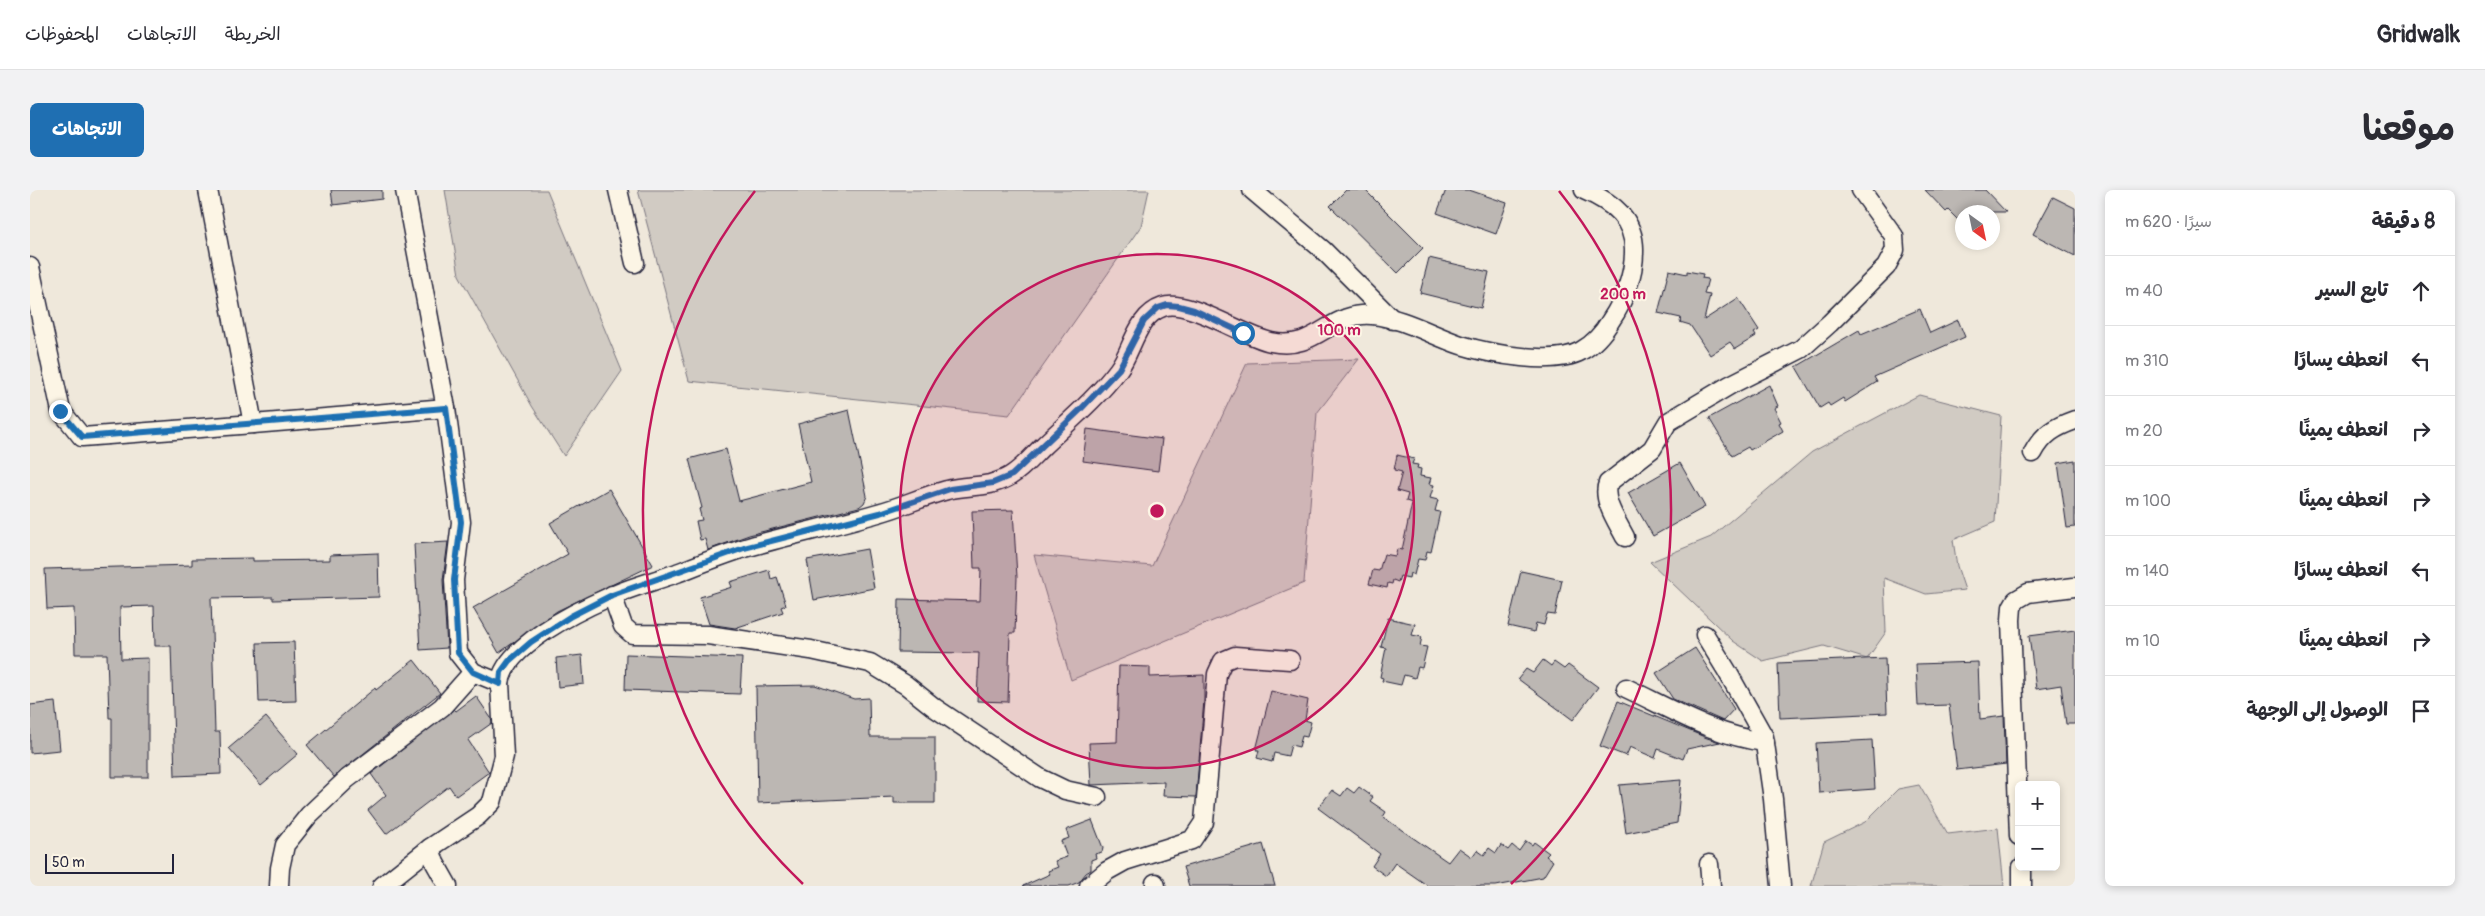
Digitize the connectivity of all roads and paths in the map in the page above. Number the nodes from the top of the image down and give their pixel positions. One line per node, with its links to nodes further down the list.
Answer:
1 (208, 190): 12 (street)
2 (405, 190): 10 (street)
3 (618, 190): 7 (street)
4 (1252, 190): 9 (street)
5 (1584, 190): 9 (street)
6 (1861, 190): 14 (street)
7 (635, 263)
8 (30, 267): 12 (street)
9 (1394, 320): 16 (street)
10 (446, 408): 12 (street); 19 (street)
11 (2075, 420): 13 (street)
12 (253, 424)
13 (2033, 453)
14 (1625, 537)
15 (2074, 587): 24 (street)
16 (612, 595): 20 (street); 23 (street)
17 (1705, 635): 22 (street)
18 (1290, 660): 31 (street)
19 (473, 672): 20 (street); 28 (street)
20 (500, 684): 25 (street)
21 (1626, 688): 22 (street)
22 (1765, 742): 33 (street)
23 (1097, 797)
24 (2019, 826)
25 (430, 848): 29 (street); 30 (street)
26 (1709, 864): 32 (street)
27 (2022, 871): 34 (street)
28 (279, 886)
29 (382, 886)
30 (448, 886)
31 (1089, 886)
32 (1711, 886)
33 (1780, 886)
34 (2022, 886)

